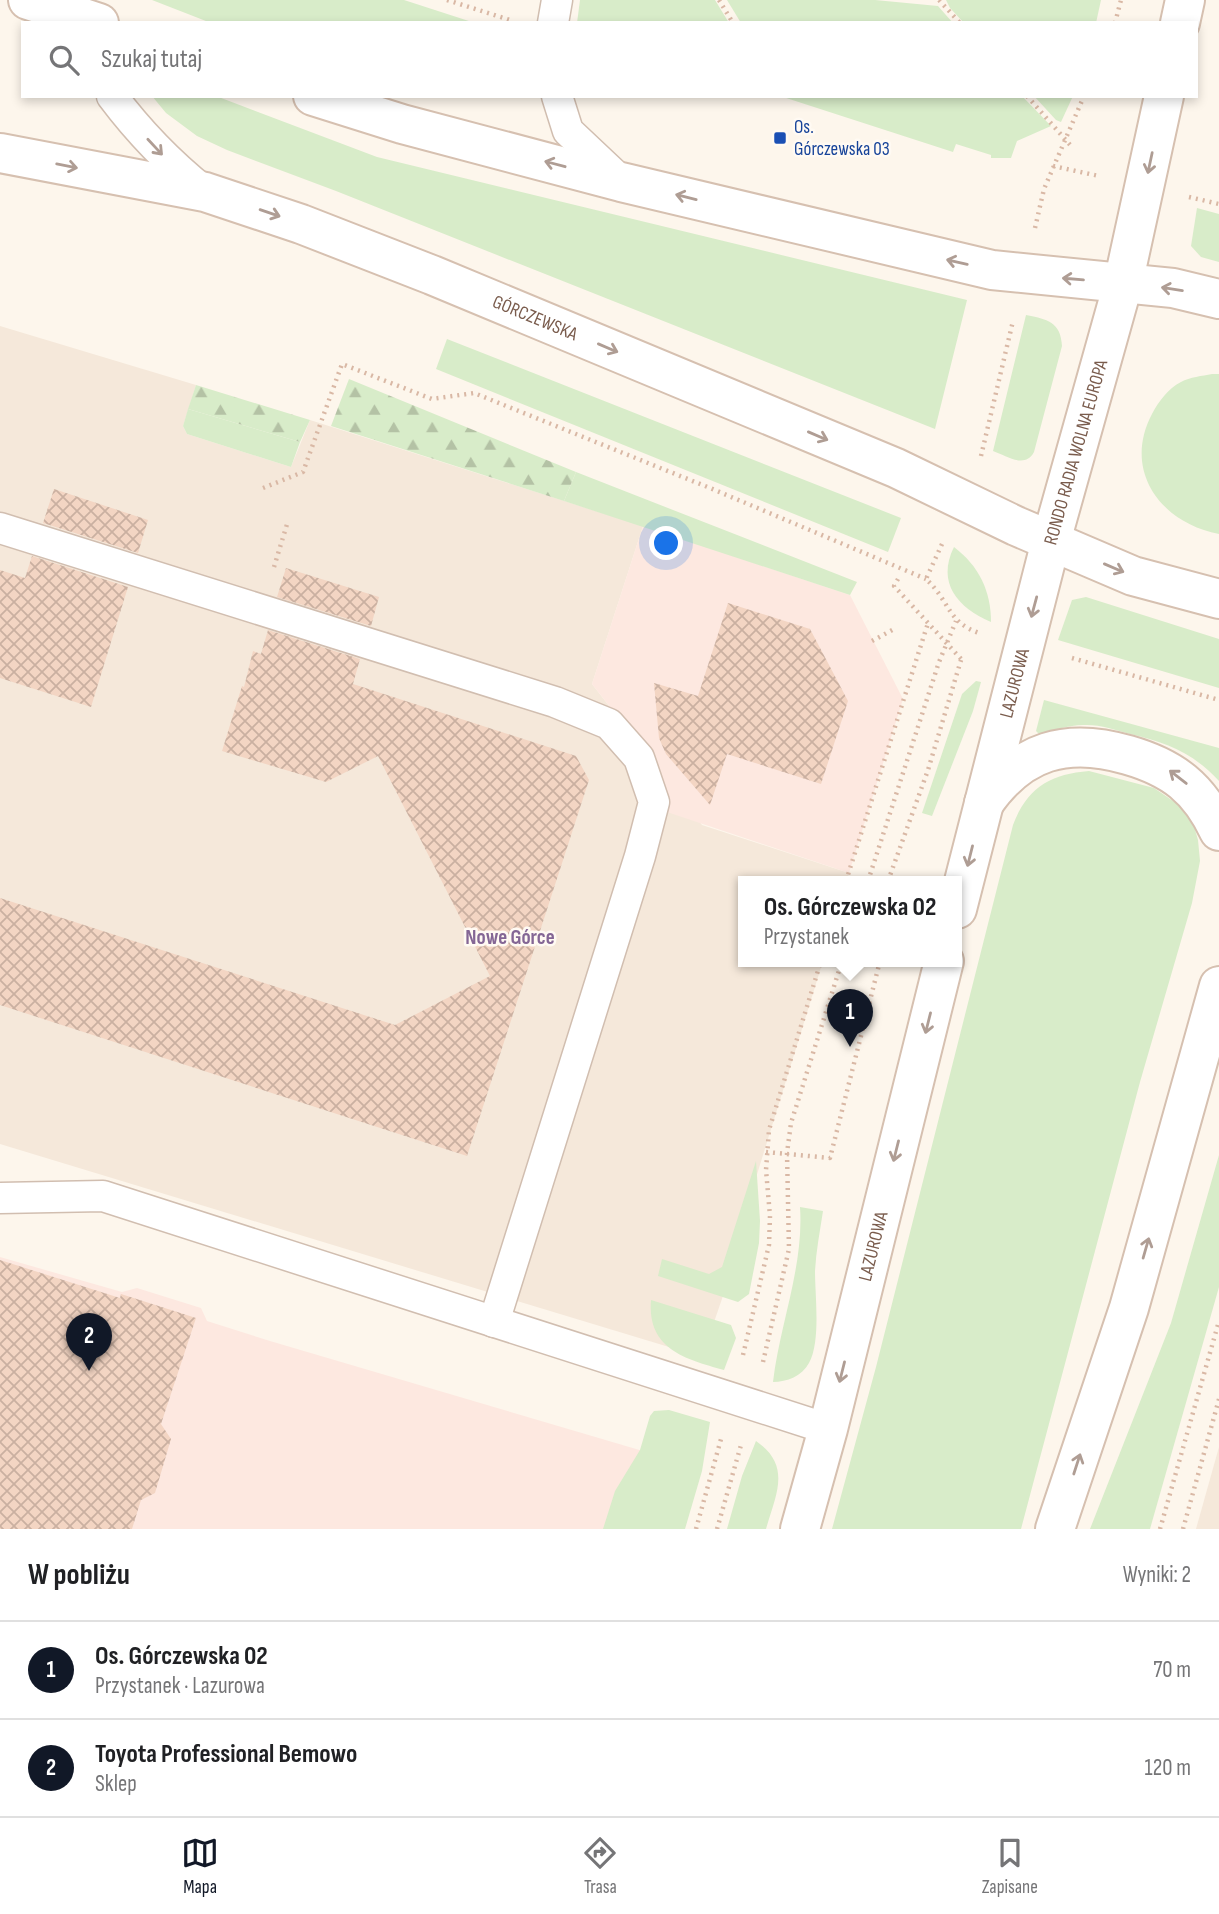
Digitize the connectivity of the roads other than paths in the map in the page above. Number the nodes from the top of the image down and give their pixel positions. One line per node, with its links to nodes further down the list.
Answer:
1 (29, 0): 4 (main road)
2 (557, 0): 5 (lane)
3 (1185, 0): 6 (main road)
4 (91, 16)
5 (553, 21)
6 (1180, 21)
7 (114, 98): 13 (lane, one-way to 13)
8 (319, 98): 12 (main road, one-way to 8)
9 (558, 98): 12 (lane)
10 (1164, 98): 14 (main road, one-way to 14)
11 (0, 153): 13 (main road, GÓRCZEWSKA, one-way to 13)
12 (621, 182): 14 (main road, one-way to 12)
13 (205, 192): 17 (main road, GÓRCZEWSKA, one-way to 17)
14 (1123, 284): 15 (main road, one-way to 14); 17 (main road, RONDO RADIA WOLNA EUROPA)
15 (1219, 299)
16 (0, 528): 25 (lane)
17 (1052, 541): 18 (main road, RONDO RADIA WOLNA EUROPA, one-way to 18); 19 (main road, LAZUROWA, one-way to 19)
18 (1219, 599)
19 (983, 804): 20 (main road, one-way to 19); 21 (main road, LAZUROWA, one-way to 21)
20 (1219, 831)
21 (962, 889)
22 (943, 967): 26 (main road, LAZUROWA, one-way to 26)
23 (1219, 986): 28 (main road, one-way to 23)
24 (0, 1198): 25 (lane)
25 (494, 1322): 26 (lane)
26 (828, 1429): 27 (main road, LAZUROWA)
27 (800, 1529)
28 (1055, 1529)

